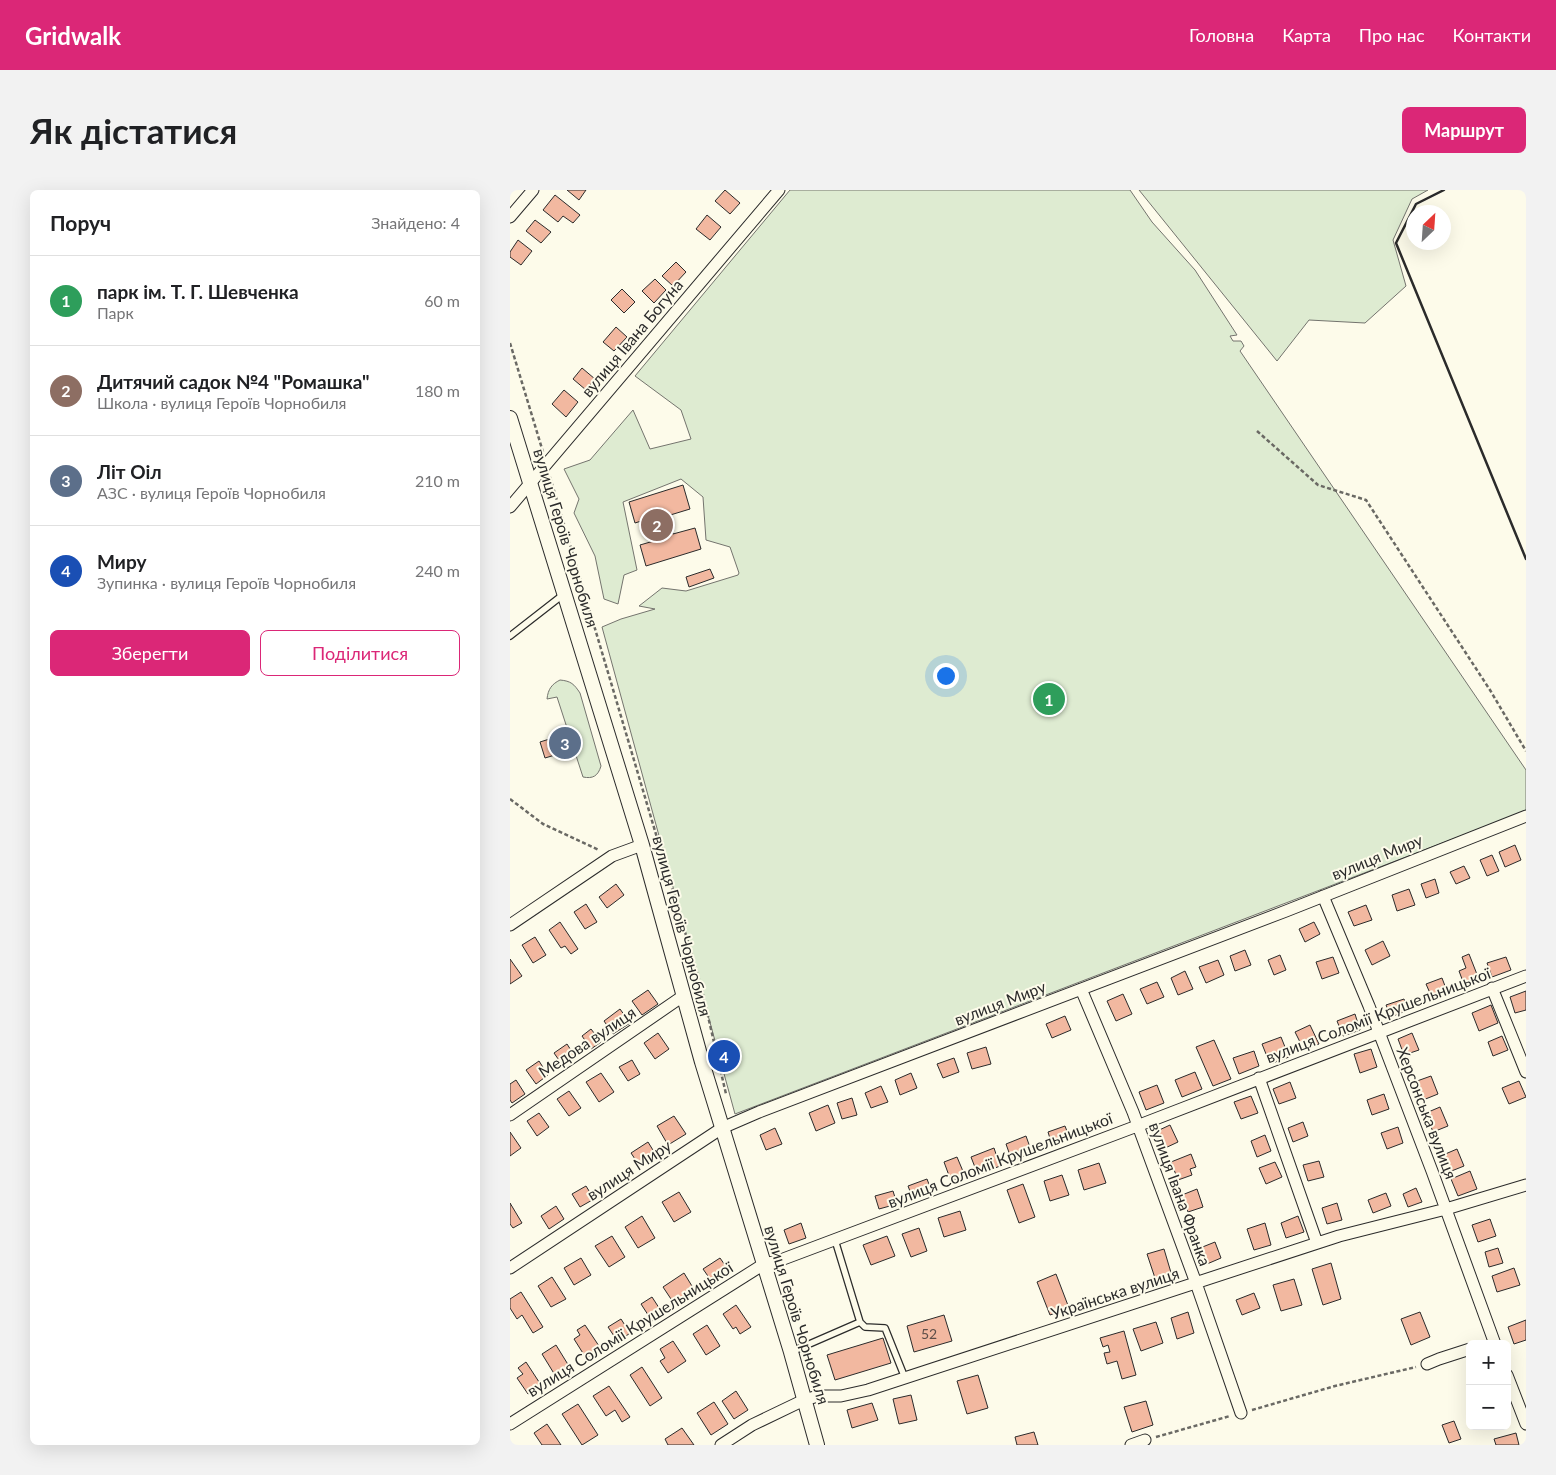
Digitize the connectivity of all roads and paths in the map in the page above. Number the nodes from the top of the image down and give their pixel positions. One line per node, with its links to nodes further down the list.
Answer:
1 (533, 190): 3 (street)
2 (779, 190): 7 (street, вулиця Івана Богуна)
3 (510, 217)
4 (510, 343): 7 (path)
5 (510, 418): 8 (street, вулиця Героїв Чорнобиля)
6 (1257, 431): 12 (path)
7 (546, 464): 8 (street, вулиця Івана Богуна); 26 (path)
8 (530, 482): 9 (street, вулиця Івана Богуна); 10 (street, вулиця Героїв Чорнобиля)
9 (510, 507)
10 (564, 594): 11 (lane); 15 (street, вулиця Героїв Чорнобиля)
11 (510, 636)
12 (1526, 751)
13 (510, 799): 16 (path)
14 (1526, 816): 17 (street, вулиця Миру)
15 (642, 845): 16 (street); 22 (street, вулиця Героїв Чорнобиля)
16 (612, 856): 18 (street)
17 (1323, 896): 21 (street, вулиця Миру); 23 (street, Херсонська вулиця)
18 (510, 925)
19 (1526, 976): 20 (street, вулиця Соломії Крушельницької)
20 (1492, 988): 23 (street, вулиця Соломії Крушельницької); 24 (street)
21 (1081, 989): 28 (street, вулиця Івана Франка); 29 (street, вулиця Миру)
22 (683, 996): 27 (street, Медова вулиця); 29 (street, вулиця Героїв Чорнобиля)
23 (1378, 1032): 25 (street, вулиця Соломії Крушельницької); 31 (street, Херсонська вулиця)
24 (1526, 1072)
25 (1259, 1078): 28 (street, вулиця Соломії Крушельницької); 33 (street)
26 (727, 1096)
27 (510, 1115)
28 (1137, 1126): 32 (street, вулиця Соломії Крушельницької); 36 (street, вулиця Івана Франка)
29 (722, 1128): 34 (street, вулиця Героїв Чорнобиля); 35 (street, вулиця Миру)
30 (1526, 1185): 31 (street, Українська вулиця)
31 (1446, 1209): 33 (street, Українська вулиця); 38 (street, Херсонська вулиця)
32 (835, 1240): 34 (street, вулиця Соломії Крушельницької); 37 (lane)
33 (1317, 1243): 36 (street, Українська вулиця)
34 (764, 1264): 40 (street, вулиця Героїв Чорнобиля); 46 (street, вулиця Соломії Крушельницької)
35 (510, 1268)
36 (1196, 1283): 42 (street, Українська вулиця); 45 (street, вулиця Івана Франка)
37 (860, 1322): 40 (lane); 42 (lane)
38 (1491, 1340)
39 (1466, 1350): 41 (street)
40 (790, 1352): 44 (street, вулиця Героїв Чорнобиля)
41 (1427, 1364): 45 (path)
42 (905, 1378): 44 (street, Українська вулиця)
43 (1511, 1385): 47 (street)
44 (804, 1400): 49 (street, Українська вулиця); 50 (street, вулиця Героїв Чорнобиля)
45 (1241, 1413): 48 (path)
46 (510, 1424)
47 (1526, 1424)
48 (1145, 1440): 51 (street)
49 (720, 1445)
50 (817, 1445)
51 (1131, 1445)

